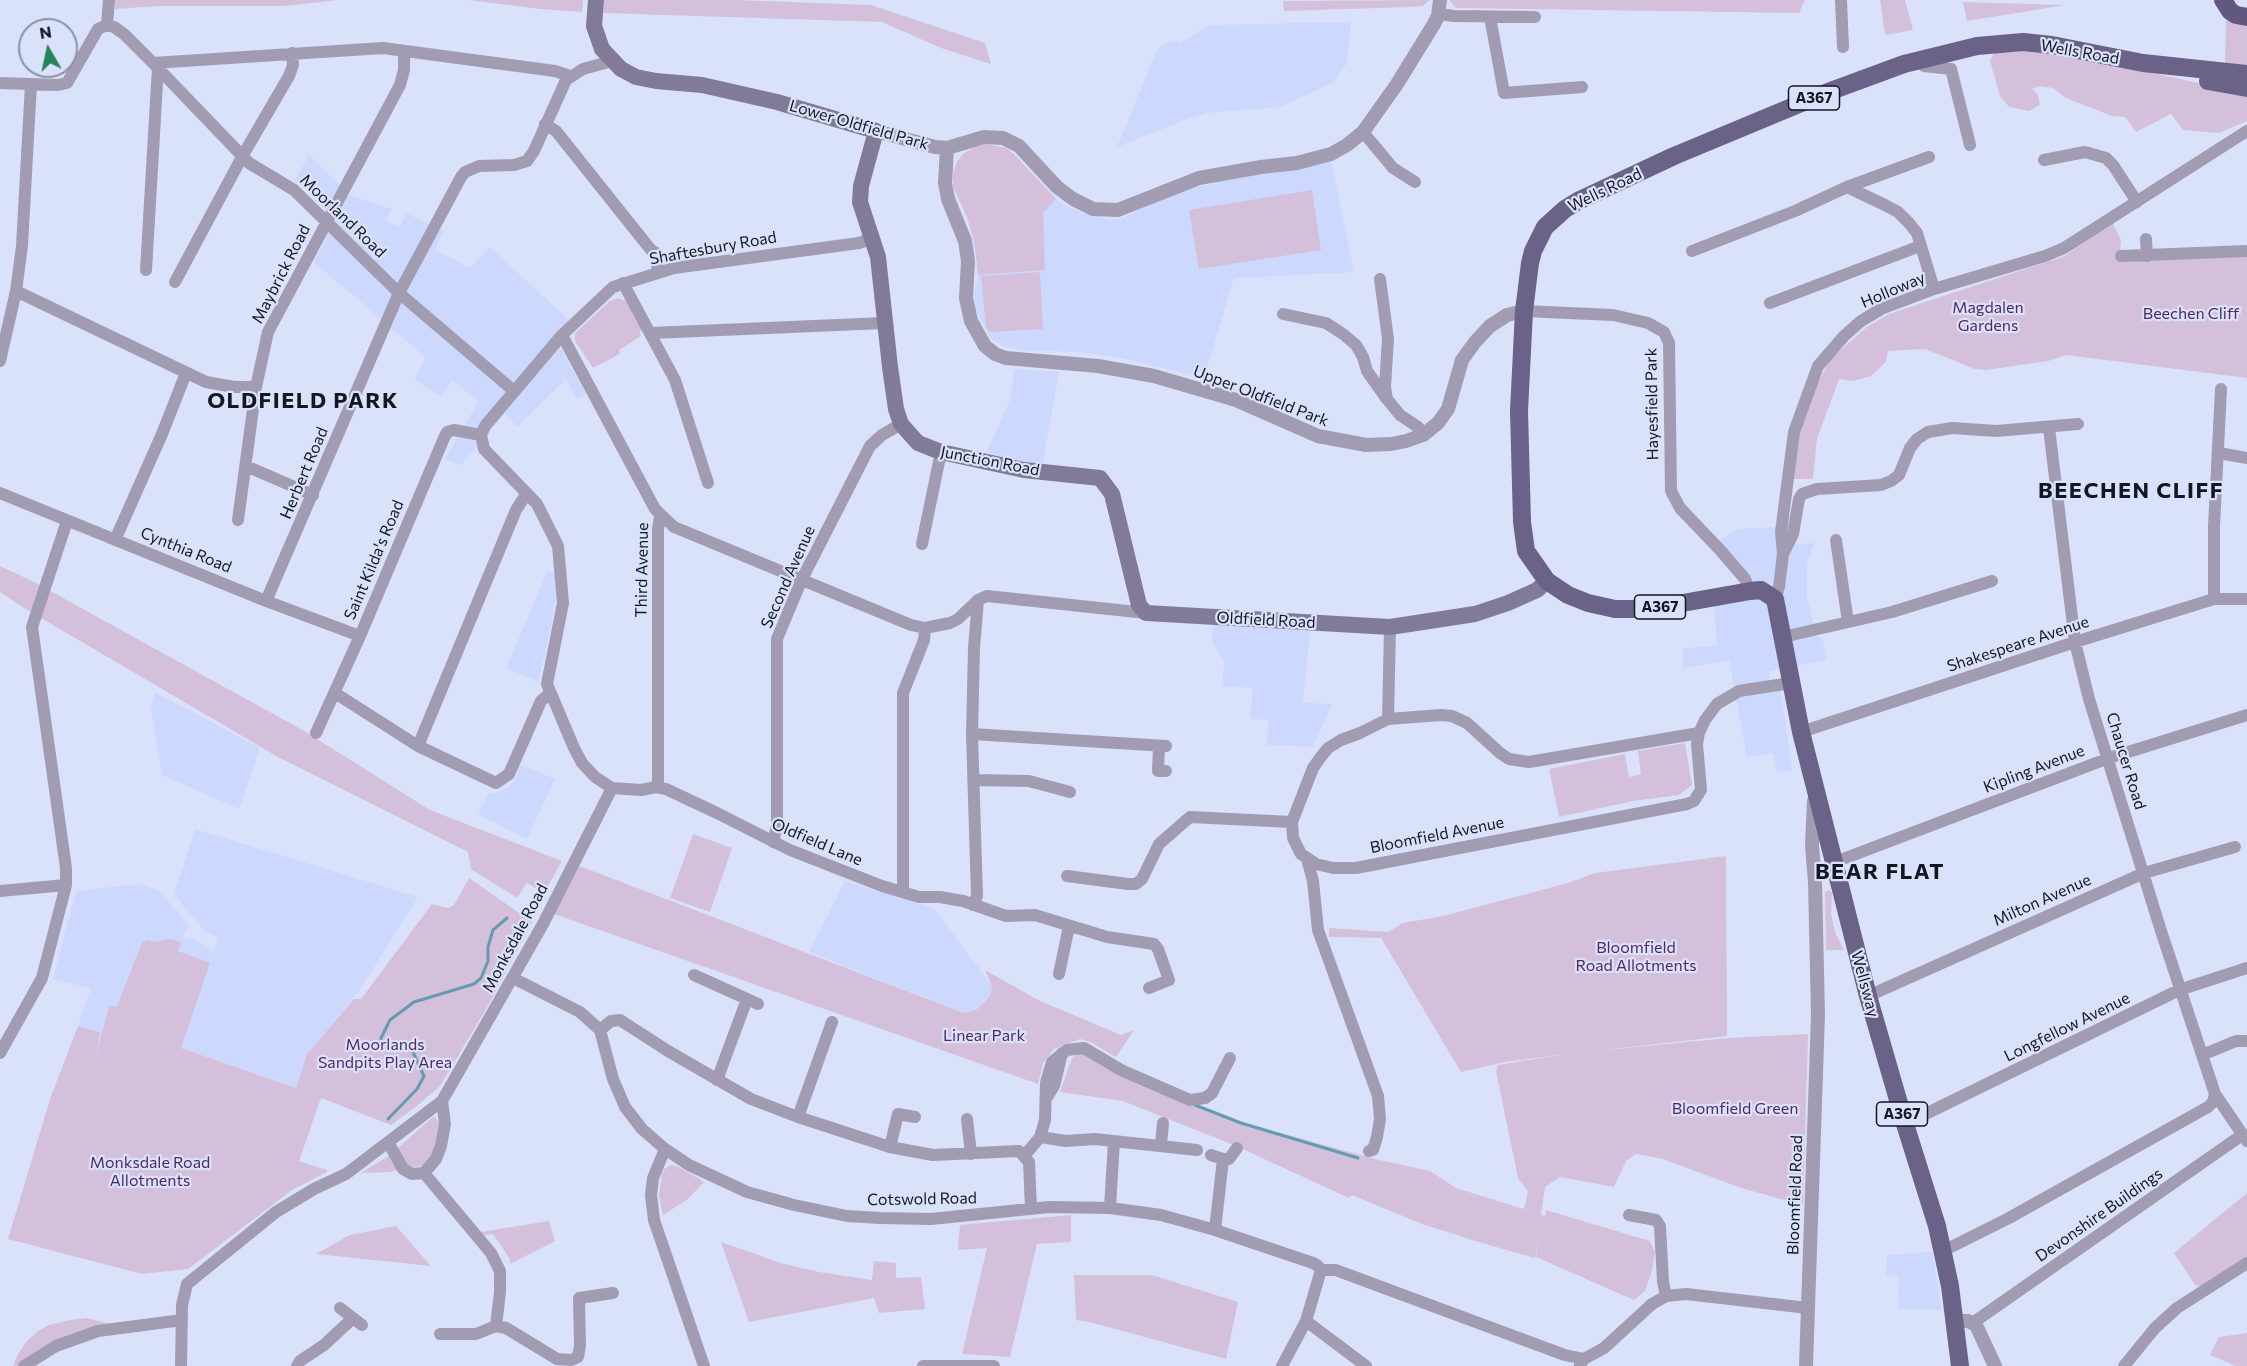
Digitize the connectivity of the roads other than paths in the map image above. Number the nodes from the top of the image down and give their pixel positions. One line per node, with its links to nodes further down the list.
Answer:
1 (596, 0): 14 (main road)
2 (1841, 0): 10 (street)
3 (2223, 0): 8 (highway)
4 (109, 2): 9 (street)
5 (1439, 10): 6 (street); 26 (street, Lower Oldfield Park)
6 (1491, 16): 7 (street); 21 (street)
7 (1535, 16)
8 (2247, 17)
9 (107, 25): 16 (street, Moorland Road); 20 (street)
10 (1843, 47)
11 (404, 51): 12 (street); 18 (street); 35 (street, Maybrick Road)
12 (292, 53): 16 (street); 29 (street)
13 (1921, 60): 15 (main road, Wells Road / A367); 27 (street); 52 (main road, Wells Road / A367)
14 (612, 61): 18 (street); 24 (main road, Lower Oldfield Park)
15 (2143, 63): 17 (main road, Wells Road / A367); 22 (main road, Wells Road / A367)
16 (156, 65): 29 (street, Moorland Road); 43 (street)
17 (2247, 74)
18 (570, 76): 23 (street)
19 (0, 83): 20 (street)
20 (31, 84): 49 (street)
21 (1582, 87)
22 (2247, 88)
23 (545, 124): 44 (street); 50 (street, Herbert Road)
24 (876, 131): 28 (street, Lower Oldfield Park); 36 (main road)
25 (2247, 131): 34 (street, Holloway)
26 (1363, 132): 28 (street, Lower Oldfield Park); 32 (street)
27 (1970, 145)
28 (947, 148): 67 (street, Upper Oldfield Park)
29 (243, 155): 35 (street, Moorland Road); 46 (street)
30 (1929, 157): 33 (street)
31 (2044, 160): 34 (street)
32 (1416, 182)
33 (1847, 187): 38 (street); 39 (street)
34 (2137, 202): 48 (street, Holloway)
35 (327, 221): 50 (street, Moorland Road); 59 (street, Maybrick Road)
36 (873, 238): 44 (street, Shaftesbury Road); 54 (main road)
37 (2146, 239): 42 (street)
38 (1920, 246): 48 (street); 51 (street)
39 (1692, 251)
40 (2247, 251): 42 (street)
41 (2121, 256): 42 (street)
42 (2146, 256)
43 (146, 270)
44 (658, 273): 47 (street, Shaftesbury Road)
45 (1381, 278): 62 (street)
46 (175, 282)
47 (623, 283): 55 (street); 56 (street, Shaftesbury Road)
48 (1934, 289): 82 (street, Holloway)
49 (16, 291): 57 (street); 58 (street)
50 (399, 293): 61 (street, Moorland Road); 75 (street, Herbert Road)
51 (1770, 303)
52 (1524, 311): 67 (street, Upper Oldfield Park); 84 (main road, Wells Road / A367); 86 (street, Hayesfield Park)
53 (1282, 314): 62 (street)
54 (884, 324): 55 (street); 63 (main road)
55 (651, 333): 72 (street)
56 (562, 335): 61 (street, Shaftesbury Road); 76 (street, Third Avenue)
57 (0, 361)
58 (186, 373): 59 (street); 79 (street)
59 (256, 387): 71 (street, Maybrick Road)
60 (2222, 389): 69 (street)
61 (514, 391): 66 (street, Shaftesbury Road)
62 (1387, 399): 67 (street)
63 (901, 424): 68 (main road, Junction Road); 83 (street, Second Avenue)
64 (2078, 424): 65 (street)
65 (2049, 428): 82 (street); 98 (street, Chaucer Road)
66 (481, 435): 74 (street); 96 (street, Saint Kilda's Road)
67 (1423, 435)
68 (941, 453): 81 (street); 92 (main road, Junction Road)
69 (2219, 453): 70 (street); 88 (street)
70 (2247, 458)
71 (246, 466): 75 (street); 77 (street, Maybrick Road)
72 (708, 483)
73 (0, 493): 78 (street, Cynthia Road)
74 (527, 493): 101 (street); 108 (street)
75 (313, 495): 91 (street, Herbert Road)
76 (660, 516): 83 (street); 113 (street, Third Avenue)
77 (238, 520)
78 (67, 521): 79 (street, Cynthia Road); 124 (street)
79 (115, 540): 91 (street, Cynthia Road)
80 (1836, 540): 93 (street)
81 (922, 544)
82 (1783, 554): 87 (street)
83 (802, 579): 95 (street); 117 (street, Second Avenue)
84 (1547, 581): 86 (main road, Wells Road / A367); 94 (main road, Oldfield Road)
85 (1992, 581): 93 (street)
86 (1750, 591): 87 (main road, Wells Road / A367)
87 (1775, 599): 97 (main road, Wellsway / A367)
88 (2214, 599): 89 (street, Shakespeare Avenue); 98 (street, Shakespeare Avenue)
89 (2247, 599)
90 (978, 600): 92 (street, Oldfield Road); 95 (street); 107 (street)
91 (266, 601): 96 (street, Cynthia Road)
92 (1146, 613): 94 (main road, Oldfield Road)
93 (1848, 622): 97 (street)
94 (1390, 627): 103 (street)
95 (925, 628): 126 (street)
96 (360, 636): 100 (street, Saint Kilda's Road)
97 (1783, 637): 99 (main road, Wellsway / A367)
98 (2075, 642): 104 (street, Shakespeare Avenue); 109 (street, Chaucer Road)
99 (1791, 683): 104 (main road, Wellsway / A367); 106 (street)
100 (335, 693): 105 (street, Saint Kilda's Road); 108 (street)
101 (550, 693): 108 (street); 112 (street)
102 (2247, 715): 109 (street, Kipling Avenue)
103 (1388, 719): 106 (street); 116 (street)
104 (1801, 732): 114 (main road, Wellsway / A367)
105 (316, 733)
106 (1699, 733): 119 (street, Bloomfield Avenue)
107 (972, 734): 110 (street); 111 (street)
108 (418, 746)
109 (2109, 758): 120 (street, Kipling Avenue); 121 (street, Chaucer Road)
110 (1166, 771)
111 (974, 780): 115 (street); 127 (street)
112 (612, 788): 113 (street, Oldfield Lane); 132 (street, Monksdale Road)
113 (653, 788): 117 (street, Oldfield Lane)
114 (1815, 790): 120 (main road, Wellsway / A367); 123 (street, Bloomfield Road)
115 (1070, 791)
116 (1292, 822): 119 (street); 122 (street)
117 (773, 842): 126 (street, Oldfield Lane)
118 (2235, 847): 121 (street, Milton Avenue)
119 (1307, 859): 159 (street)
120 (1835, 862): 123 (street); 135 (main road, Wellsway / A367)
121 (2144, 873): 134 (street, Chaucer Road); 135 (street, Milton Avenue)
122 (1067, 876)
123 (1815, 882): 173 (street, Bloomfield Road)
124 (66, 885): 125 (street); 139 (street)
125 (0, 891)
126 (903, 892): 127 (street, Oldfield Lane)
127 (973, 905): 128 (street, Oldfield Lane)
128 (1069, 926): 130 (street); 133 (street)
129 (2247, 968): 134 (street, Longfellow Avenue)
130 (1059, 974)
131 (694, 975): 142 (street)
132 (513, 978): 137 (street); 144 (street, Monksdale Road)
133 (1149, 988)
134 (2179, 990): 140 (street, Chaucer Road); 149 (street, Longfellow Avenue)
135 (1868, 996): 149 (main road, Wellsway / A367)
136 (832, 1022): 145 (street)
137 (600, 1030): 142 (street); 157 (street, Cotswold Road)
138 (2247, 1041): 140 (street)
139 (0, 1053)
140 (2202, 1055): 143 (street, Chaucer Road)
141 (1230, 1058): 150 (street)
142 (717, 1080): 145 (street)
143 (2215, 1094): 151 (street, Chaucer Road); 167 (street, Devonshire Buildings)
144 (442, 1101): 153 (street, Monksdale Road); 162 (street)
145 (798, 1117): 155 (street)
146 (915, 1117): 155 (street)
147 (967, 1119): 160 (street)
148 (1163, 1123): 154 (street)
149 (1905, 1125): 167 (main road, Wellsway / A367)
150 (1040, 1137): 152 (street); 161 (street)
151 (2245, 1138): 177 (street, Devonshire Buildings)
152 (1114, 1141): 154 (street); 163 (street)
153 (388, 1142): 162 (street); 174 (street, Monksdale Road)
154 (1161, 1145): 158 (street)
155 (890, 1147): 160 (street)
156 (1237, 1148): 166 (street)
157 (665, 1149): 164 (street, Cotswold Road); 184 (street)
158 (1197, 1150)
159 (1369, 1152)
160 (971, 1154): 161 (street)
161 (1025, 1155): 164 (street)
162 (424, 1173): 178 (street)
163 (1110, 1208): 164 (street, Cotswold Road); 166 (street, Cotswold Road)
164 (1031, 1209)
165 (1629, 1215): 171 (street)
166 (1215, 1230): 169 (street, Cotswold Road)
167 (1943, 1251): 176 (main road, Wellsway / A367)
168 (2247, 1263): 192 (street)
169 (1321, 1270): 175 (street); 180 (street, Cotswold Road)
170 (612, 1293): 178 (street)
171 (1666, 1296): 173 (street); 180 (street)
172 (340, 1308): 183 (street)
173 (1808, 1308): 189 (street, Bloomfield Road)
174 (182, 1320): 181 (street); 182 (street, Monksdale Road)
175 (1306, 1321): 187 (street); 188 (street)
176 (1955, 1321): 177 (street); 190 (main road, Wellsway / A367)
177 (1974, 1322): 191 (street)
178 (496, 1326): 179 (street)
179 (440, 1334)
180 (1582, 1362)
181 (24, 1366)
182 (181, 1366)
183 (297, 1366)
184 (704, 1366)
185 (923, 1366): 186 (street)
186 (994, 1366)
187 (1282, 1366)
188 (1366, 1366)
189 (1806, 1366)
190 (1960, 1366)
191 (1995, 1366)
192 (2124, 1366)

